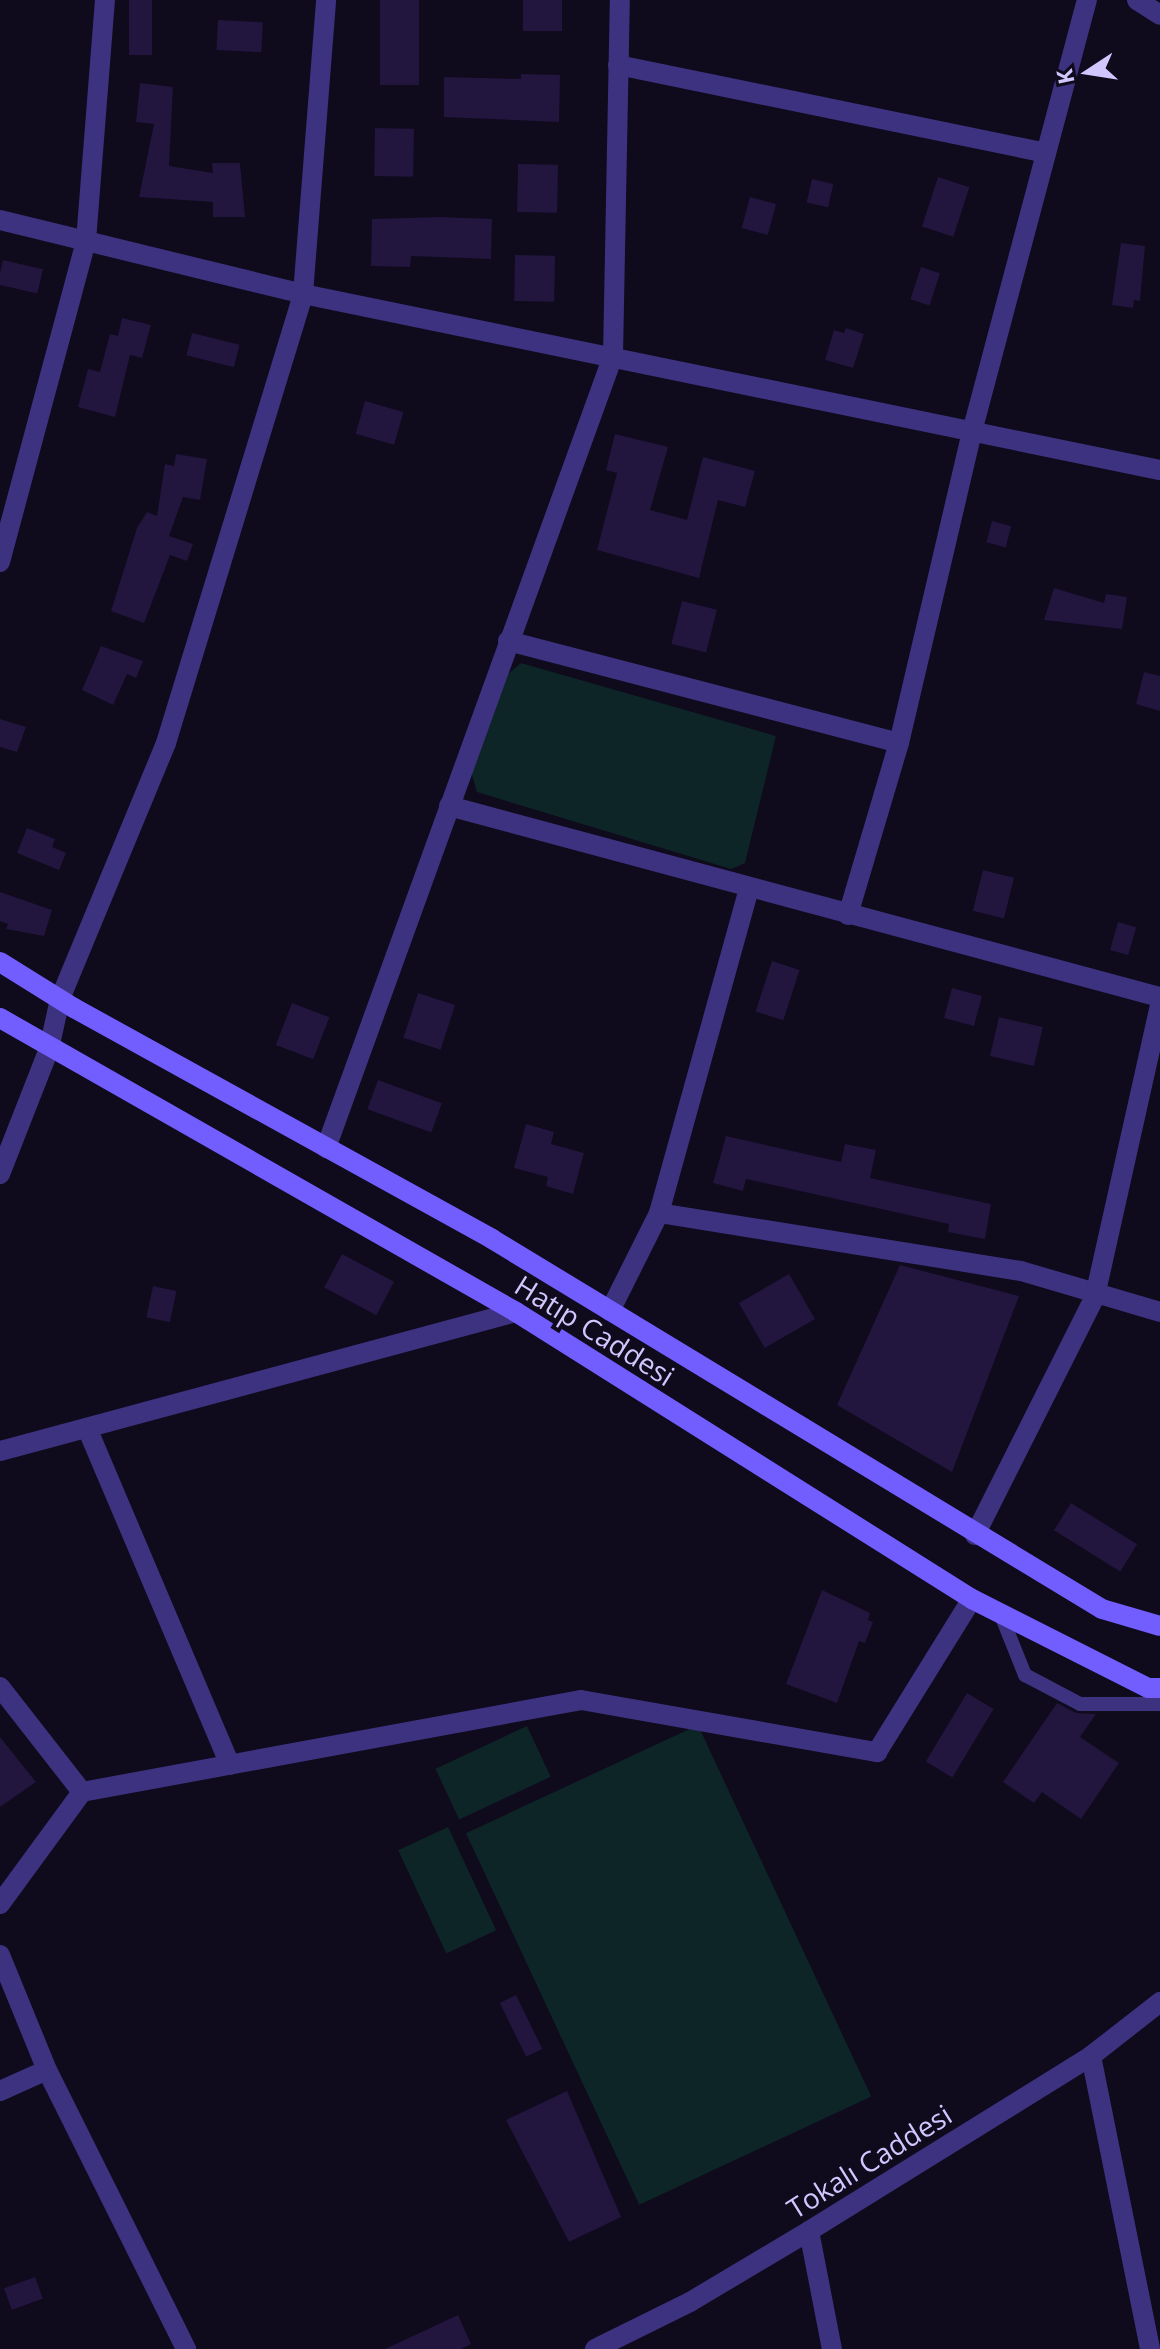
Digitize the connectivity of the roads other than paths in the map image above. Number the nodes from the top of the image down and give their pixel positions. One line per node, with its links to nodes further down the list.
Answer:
1 (105, 0): 10 (street)
2 (326, 0): 11 (street)
3 (620, 0): 7 (street)
4 (1087, 0): 8 (street)
5 (1137, 0): 6 (street)
6 (1160, 15)
7 (618, 65): 8 (street); 12 (street)
8 (1046, 153): 13 (street)
9 (0, 220): 10 (street)
10 (86, 241): 11 (street); 15 (street)
11 (303, 294): 12 (street); 23 (street)
12 (613, 356): 13 (street); 16 (street)
13 (973, 428): 14 (street); 17 (street)
14 (1160, 470)
15 (0, 562)
16 (508, 641): 17 (street); 18 (street)
17 (899, 743): 20 (street)
18 (449, 806): 19 (street); 27 (street)
19 (749, 889): 20 (street); 29 (street)
20 (848, 915): 22 (street)
21 (0, 962): 23 (main road, Hatıp Caddesi)
22 (1160, 997)
23 (60, 999): 26 (street); 27 (main road, Hatıp Caddesi)
24 (1160, 1006): 30 (street)
25 (0, 1018): 26 (main road, Hatıp Caddesi)
26 (49, 1049): 28 (street); 32 (main road, Hatıp Caddesi)
27 (326, 1148): 31 (main road, Hatıp Caddesi)
28 (0, 1174)
29 (659, 1213): 30 (street); 31 (street)
30 (1095, 1296): 33 (street); 36 (street)
31 (610, 1311): 36 (main road, Hatıp Caddesi)
32 (516, 1312): 34 (street); 37 (main road, Hatıp Caddesi)
33 (1160, 1312)
34 (87, 1428): 35 (street); 43 (street)
35 (0, 1451)
36 (975, 1535): 39 (main road, Hatıp Caddesi)
37 (972, 1599): 38 (main road, Hatıp Caddesi); 43 (street)
38 (1001, 1615): 41 (main road, Hatıp Caddesi); 42 (lane)
39 (1160, 1626)
40 (0, 1687): 44 (street)
41 (1160, 1688)
42 (1160, 1704)
43 (230, 1765): 44 (street)
44 (82, 1792): 45 (street)
45 (0, 1904)
46 (0, 1955): 49 (street)
47 (1160, 2002): 48 (street, Tokalı Caddesi)
48 (1091, 2056): 51 (street, Tokalı Caddesi); 55 (street)
49 (47, 2070): 50 (street); 52 (street)
50 (0, 2091)
51 (809, 2231): 53 (street, Tokalı Caddesi); 54 (street)
52 (186, 2349)
53 (595, 2349)
54 (832, 2349)
55 (1150, 2349)

